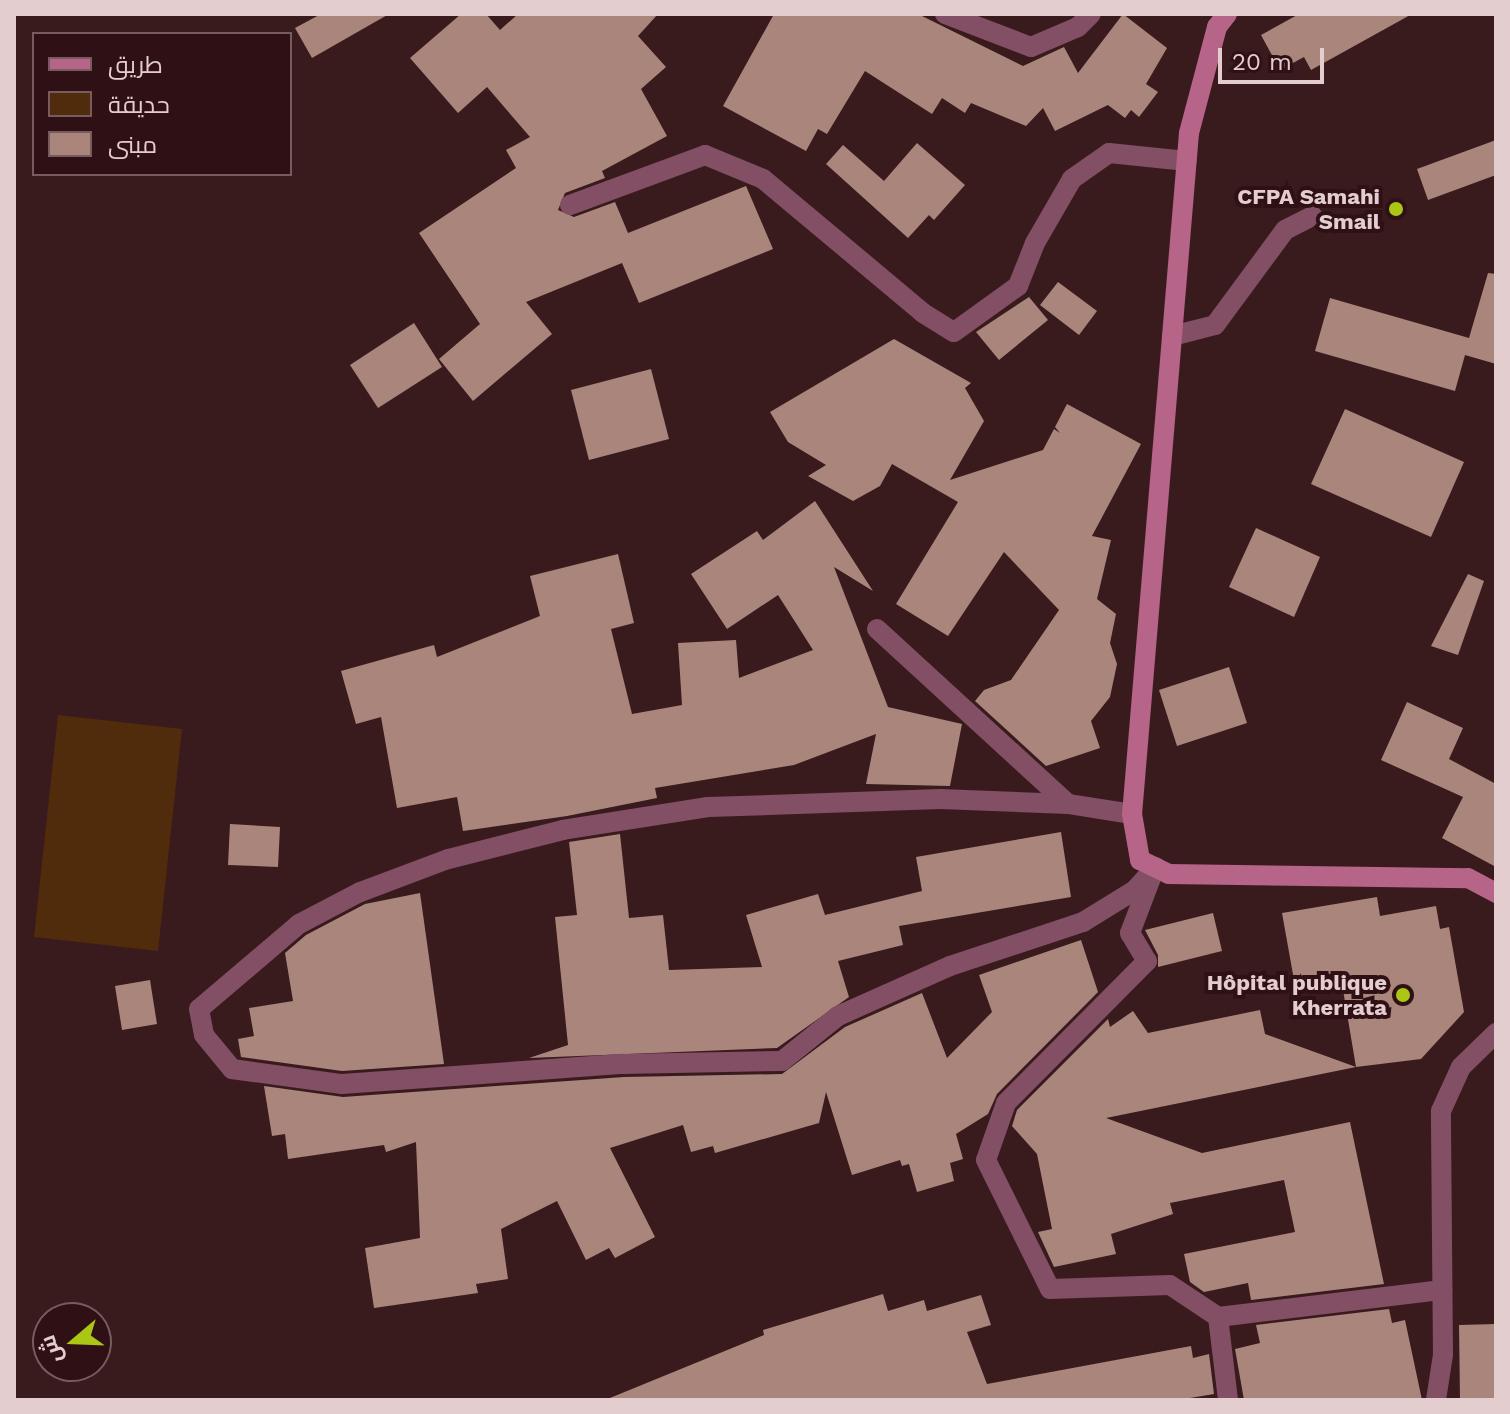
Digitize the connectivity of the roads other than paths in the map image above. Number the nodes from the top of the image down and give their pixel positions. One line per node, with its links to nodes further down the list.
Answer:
1 (945, 14): 2 (street)
2 (1091, 14)
3 (1227, 14): 4 (street)
4 (1187, 161): 5 (street); 7 (street)
5 (570, 205)
6 (1313, 216): 7 (street)
7 (1172, 336): 10 (street)
8 (877, 629): 9 (street)
9 (1068, 804): 10 (street); 11 (street)
10 (1132, 814): 11 (street)
11 (1156, 867): 12 (street); 15 (street)
12 (1496, 893)
13 (1496, 1033): 14 (street)
14 (1442, 1290): 15 (street); 17 (street)
15 (1218, 1317): 16 (street)
16 (1228, 1400)
17 (1436, 1400)

